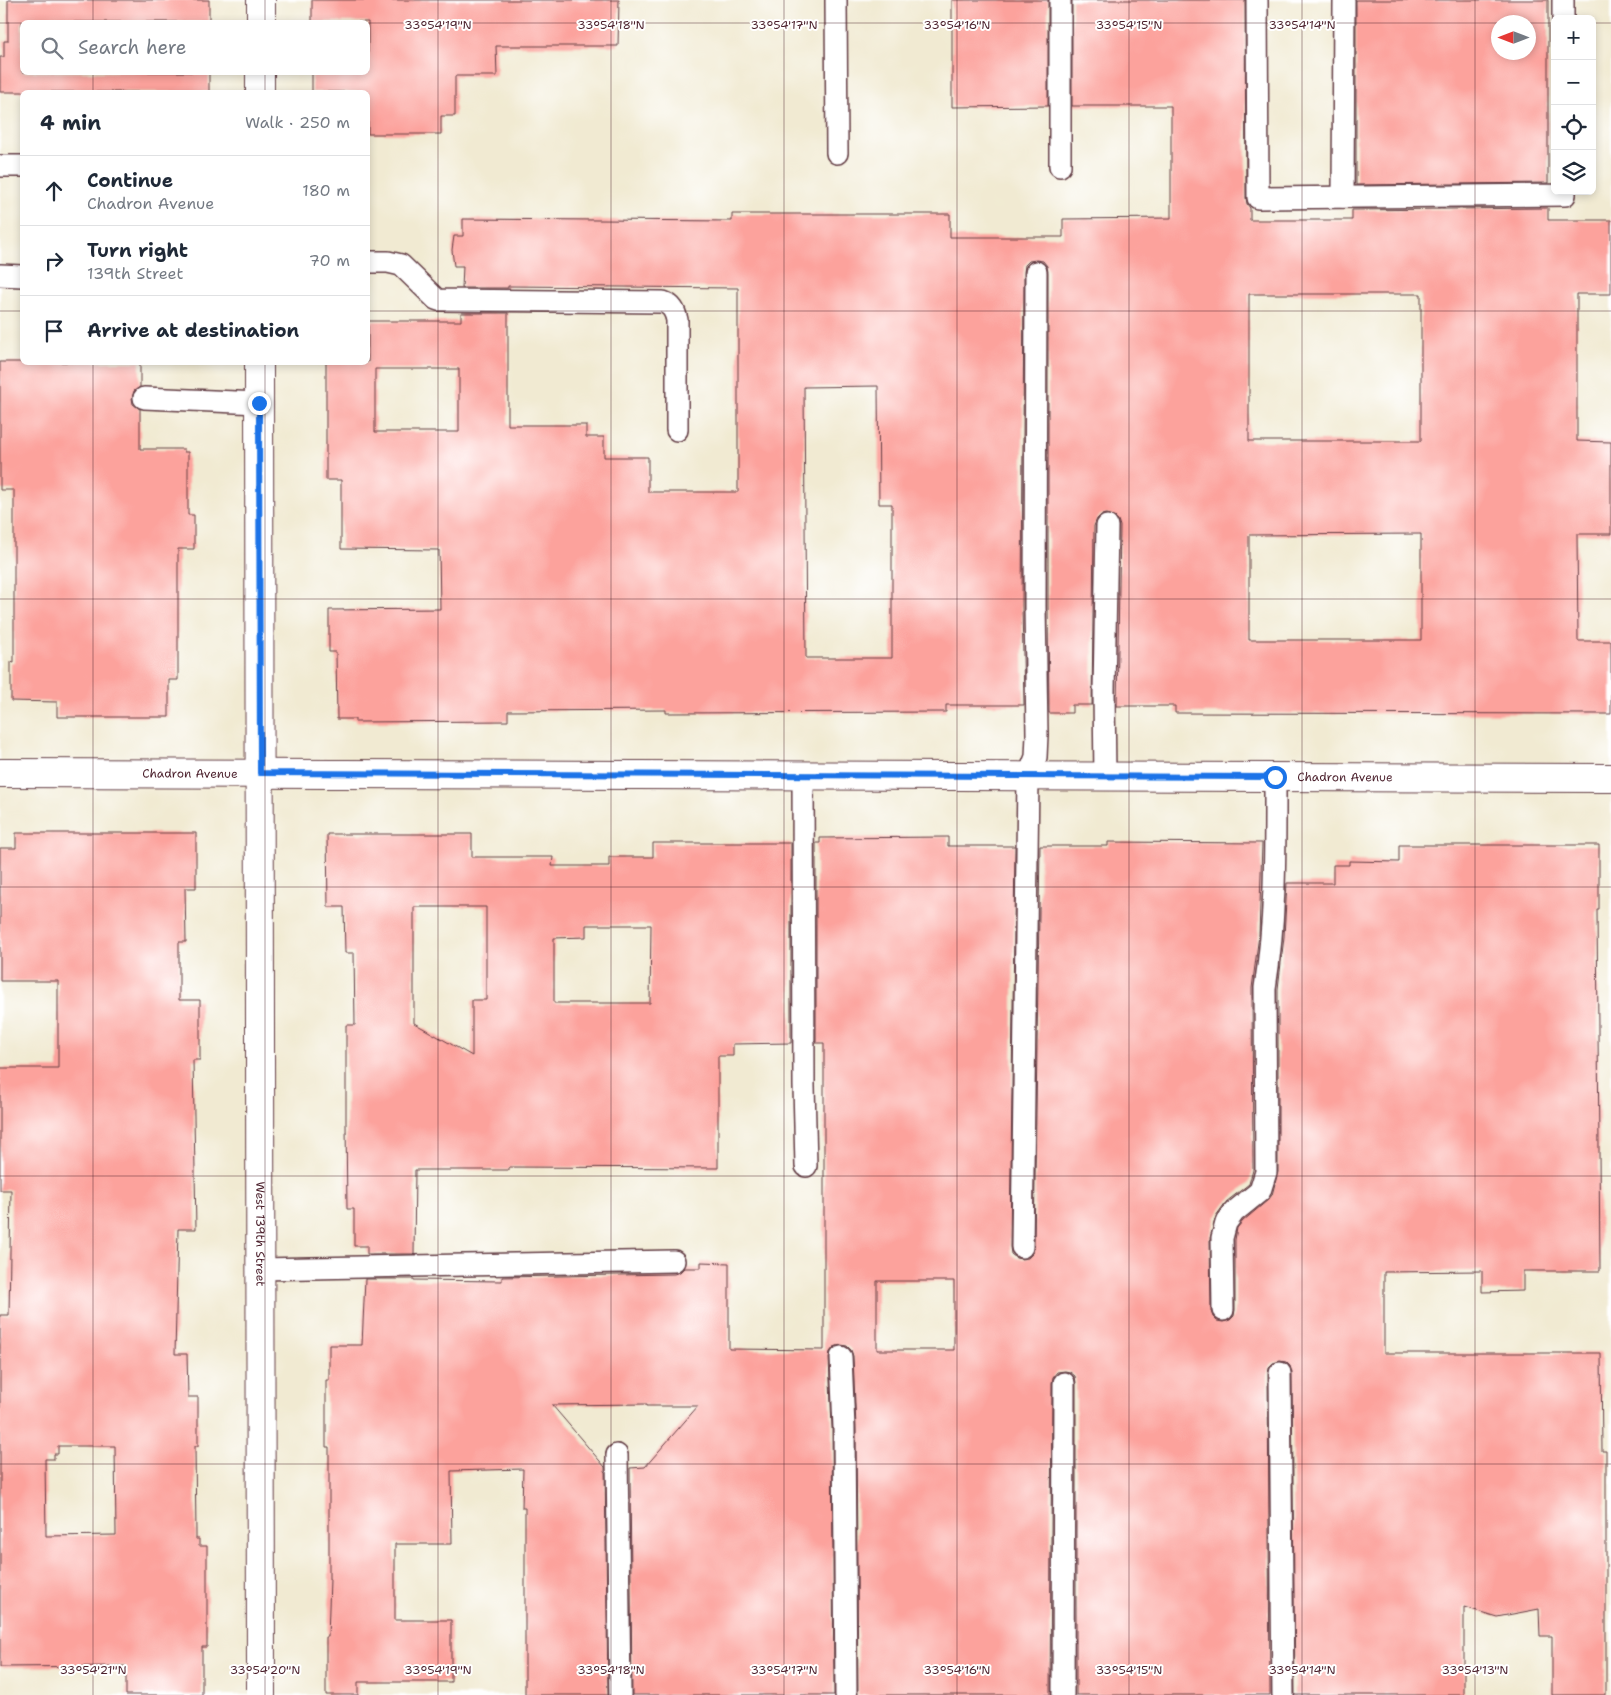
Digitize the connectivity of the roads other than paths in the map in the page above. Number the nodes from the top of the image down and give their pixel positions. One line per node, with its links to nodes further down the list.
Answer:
1 (261, 0): 8 (street)
2 (836, 0): 11 (lane)
3 (1060, 0): 14 (lane)
4 (1257, 0): 16 (lane)
5 (1344, 0): 16 (lane)
6 (1563, 0): 7 (lane)
7 (1563, 15)
8 (260, 20)
9 (260, 75): 10 (street)
10 (260, 90)
11 (837, 153)
12 (0, 166): 13 (lane)
13 (20, 166)
14 (1060, 166)
15 (1565, 195): 16 (lane)
16 (1343, 197)
17 (370, 262): 24 (lane)
18 (1036, 272): 29 (lane)
19 (0, 275): 20 (lane)
20 (20, 276)
21 (259, 365): 23 (street, West 139th Street)
22 (144, 398): 23 (lane)
23 (259, 403): 27 (street, West 139th Street)
24 (677, 430)
25 (1107, 526): 30 (lane)
26 (0, 773): 27 (street, Chadron Avenue)
27 (260, 773): 28 (street, Chadron Avenue); 36 (street, West 139th Street)
28 (803, 776): 29 (street, Chadron Avenue); 33 (lane)
29 (1028, 776): 30 (street, Chadron Avenue); 34 (lane)
30 (1106, 776): 31 (street, Chadron Avenue)
31 (1275, 777): 32 (street, Chadron Avenue); 37 (lane)
32 (1611, 778)
33 (806, 1166)
34 (1022, 1247)
35 (674, 1262): 36 (lane)
36 (260, 1269): 42 (street, West 139th Street)
37 (1223, 1310)
38 (840, 1357): 44 (lane)
39 (1280, 1374): 46 (lane)
40 (1064, 1383): 45 (lane)
41 (617, 1455): 43 (lane)
42 (261, 1695)
43 (620, 1695)
44 (846, 1695)
45 (1063, 1695)
46 (1283, 1695)

